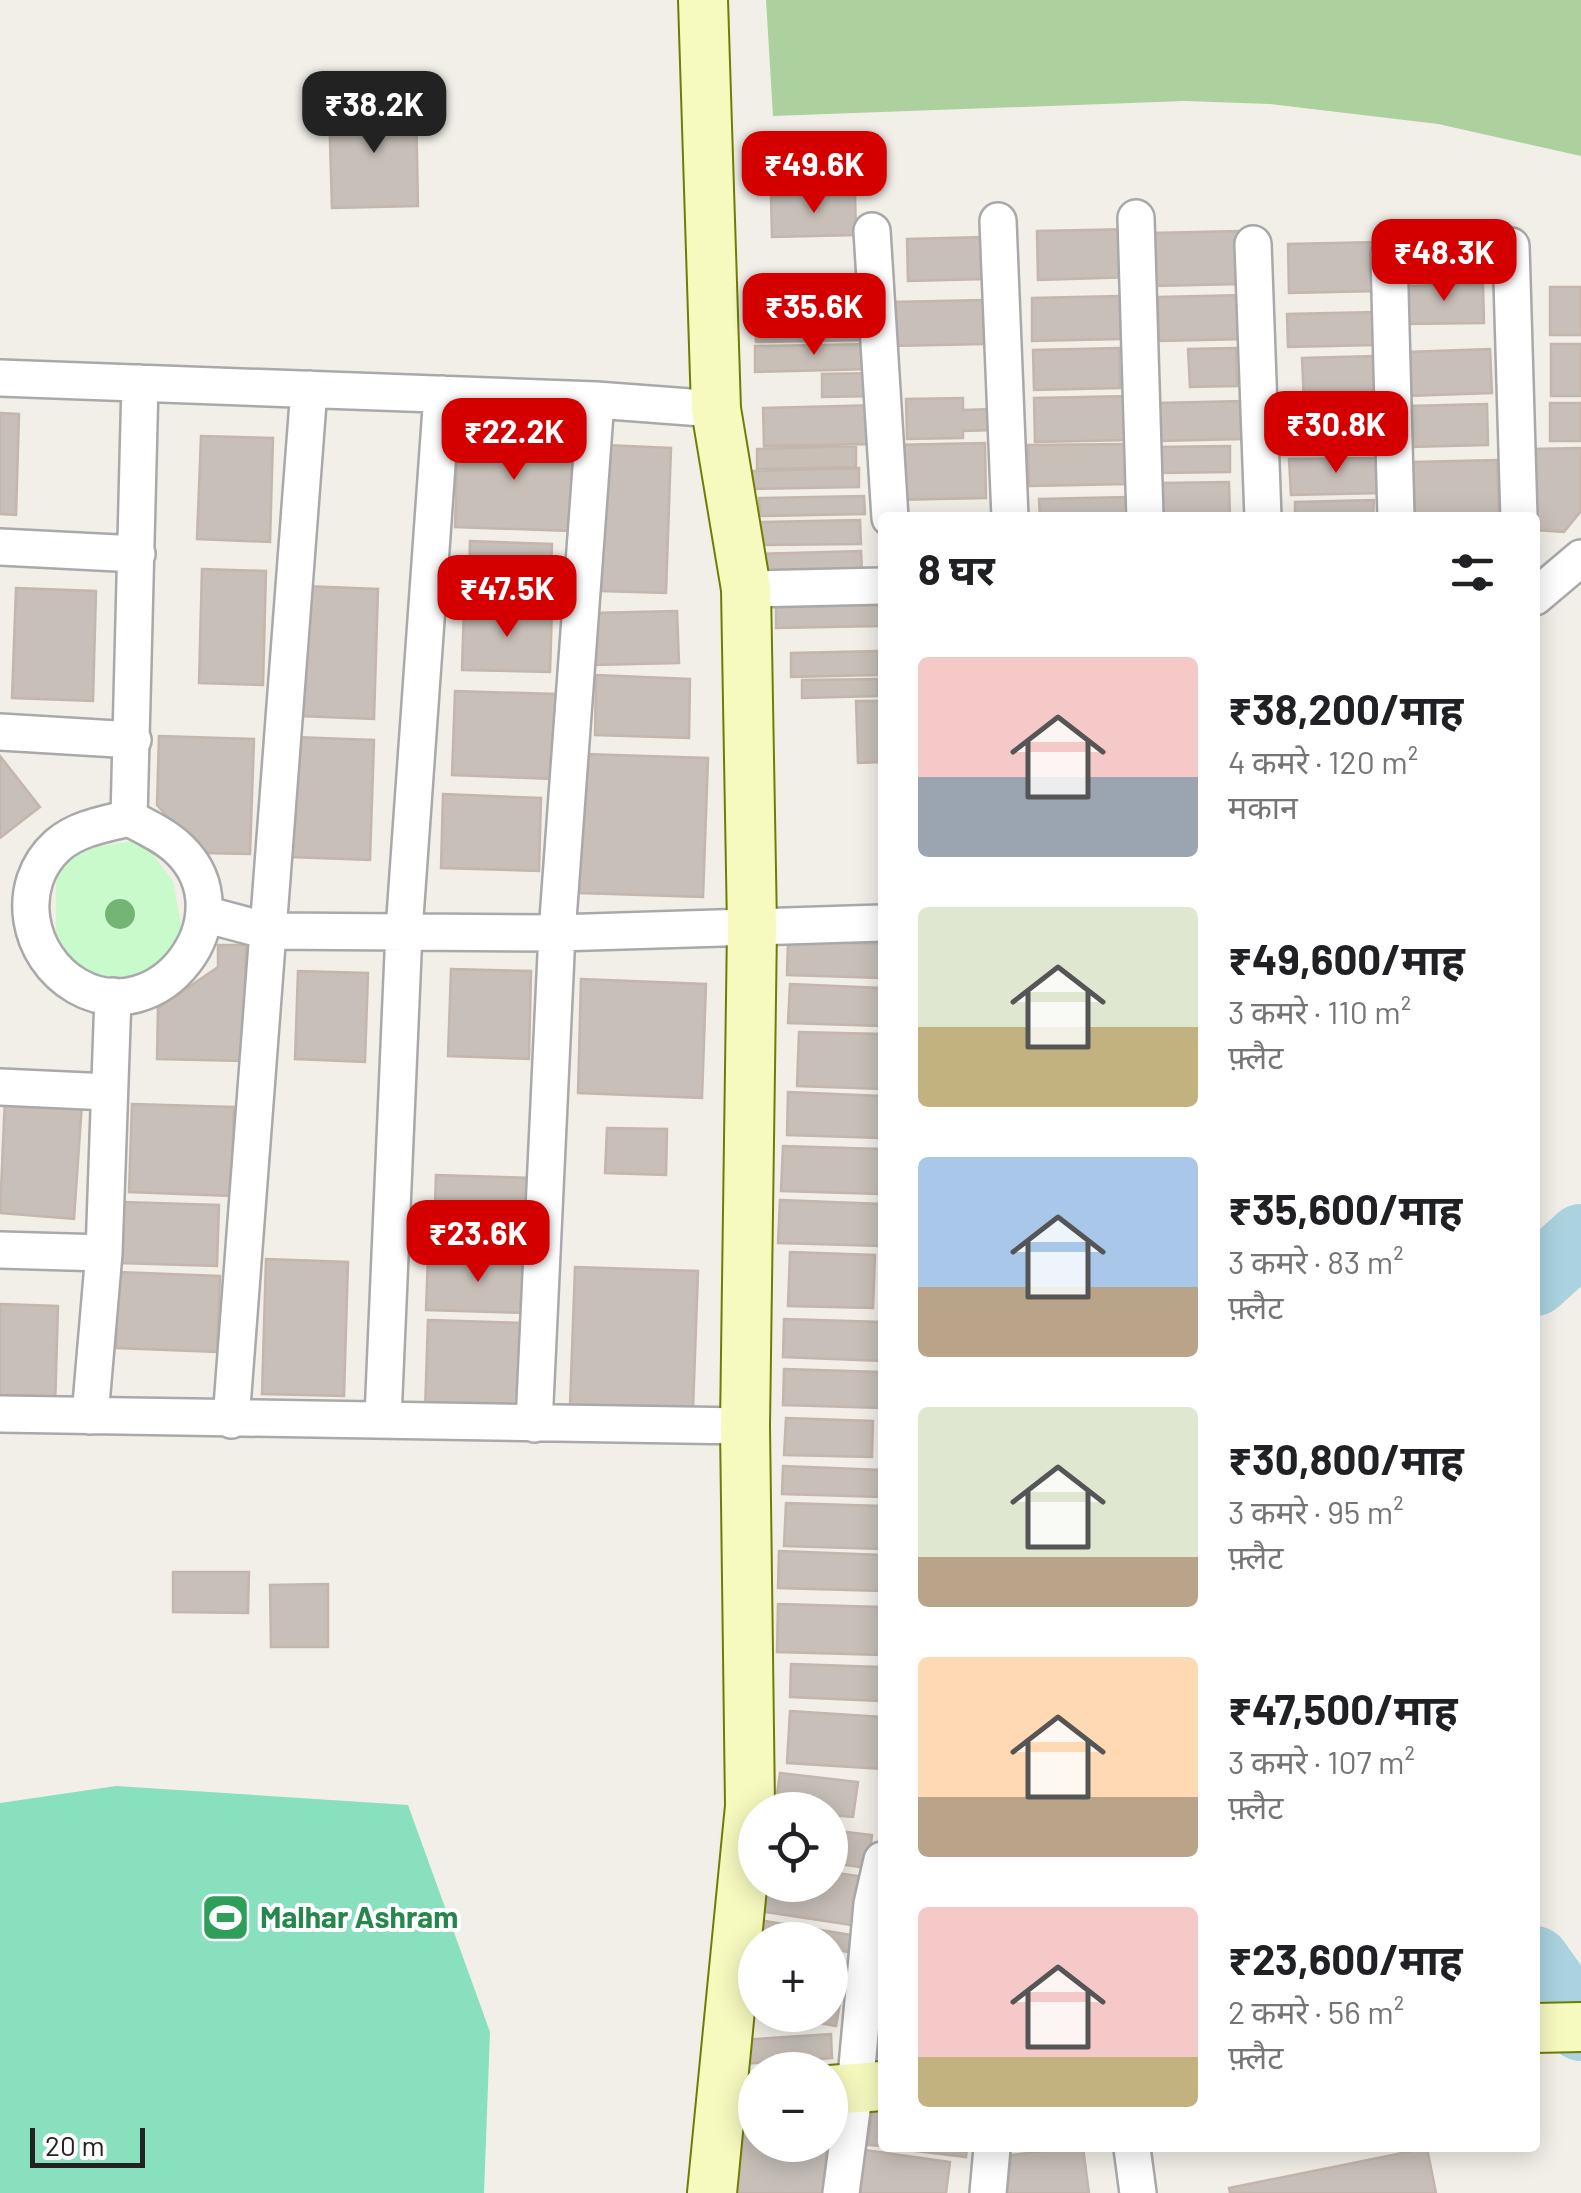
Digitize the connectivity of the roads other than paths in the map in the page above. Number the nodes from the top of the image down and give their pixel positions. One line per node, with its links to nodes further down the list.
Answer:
1 (703, 0): 13 (street)
2 (1136, 218): 16 (street)
3 (998, 221): 15 (street)
4 (872, 231): 14 (street)
5 (1253, 244): 17 (street)
6 (1511, 246): 19 (street)
7 (1389, 254): 18 (street)
8 (0, 378): 9 (street)
9 (140, 383): 10 (street); 21 (street)
10 (309, 390): 11 (street); 33 (street)
11 (442, 394): 12 (street); 34 (street)
12 (596, 400): 13 (street); 35 (street)
13 (716, 409): 24 (street)
14 (890, 512)
15 (1010, 512)
16 (1145, 512)
17 (1263, 512)
18 (1396, 512)
19 (1519, 512)
20 (0, 546): 21 (street)
21 (137, 554): 27 (street)
22 (1581, 558): 25 (street)
23 (878, 586): 24 (street)
24 (746, 590): 32 (street)
25 (1540, 593)
26 (0, 732): 27 (street)
27 (133, 740): 28 (street)
28 (128, 818): 29 (street); 30 (street)
29 (15, 905): 36 (street)
30 (204, 914): 33 (street); 36 (street)
31 (878, 922): 32 (street)
32 (752, 927): 35 (street); 46 (street)
33 (268, 931): 34 (street); 44 (street)
34 (404, 931): 35 (street); 43 (street)
35 (557, 933): 45 (street)
36 (113, 996): 38 (street)
37 (0, 1087): 38 (street)
38 (109, 1092): 40 (street)
39 (0, 1250): 40 (street)
40 (104, 1253): 42 (street)
41 (0, 1414): 42 (street)
42 (90, 1416): 44 (street)
43 (383, 1418): 44 (street); 45 (street)
44 (232, 1420)
45 (534, 1424): 46 (street)
46 (745, 1426): 50 (street)
47 (878, 1878): 51 (street)
48 (1581, 2027): 49 (street)
49 (1540, 2028)
50 (740, 2052)
51 (856, 2088): 56 (street)
52 (738, 2097): 55 (street)
53 (992, 2152): 57 (street)
54 (1133, 2152): 58 (street)
55 (712, 2193)
56 (841, 2193)
57 (988, 2193)
58 (1138, 2193)

